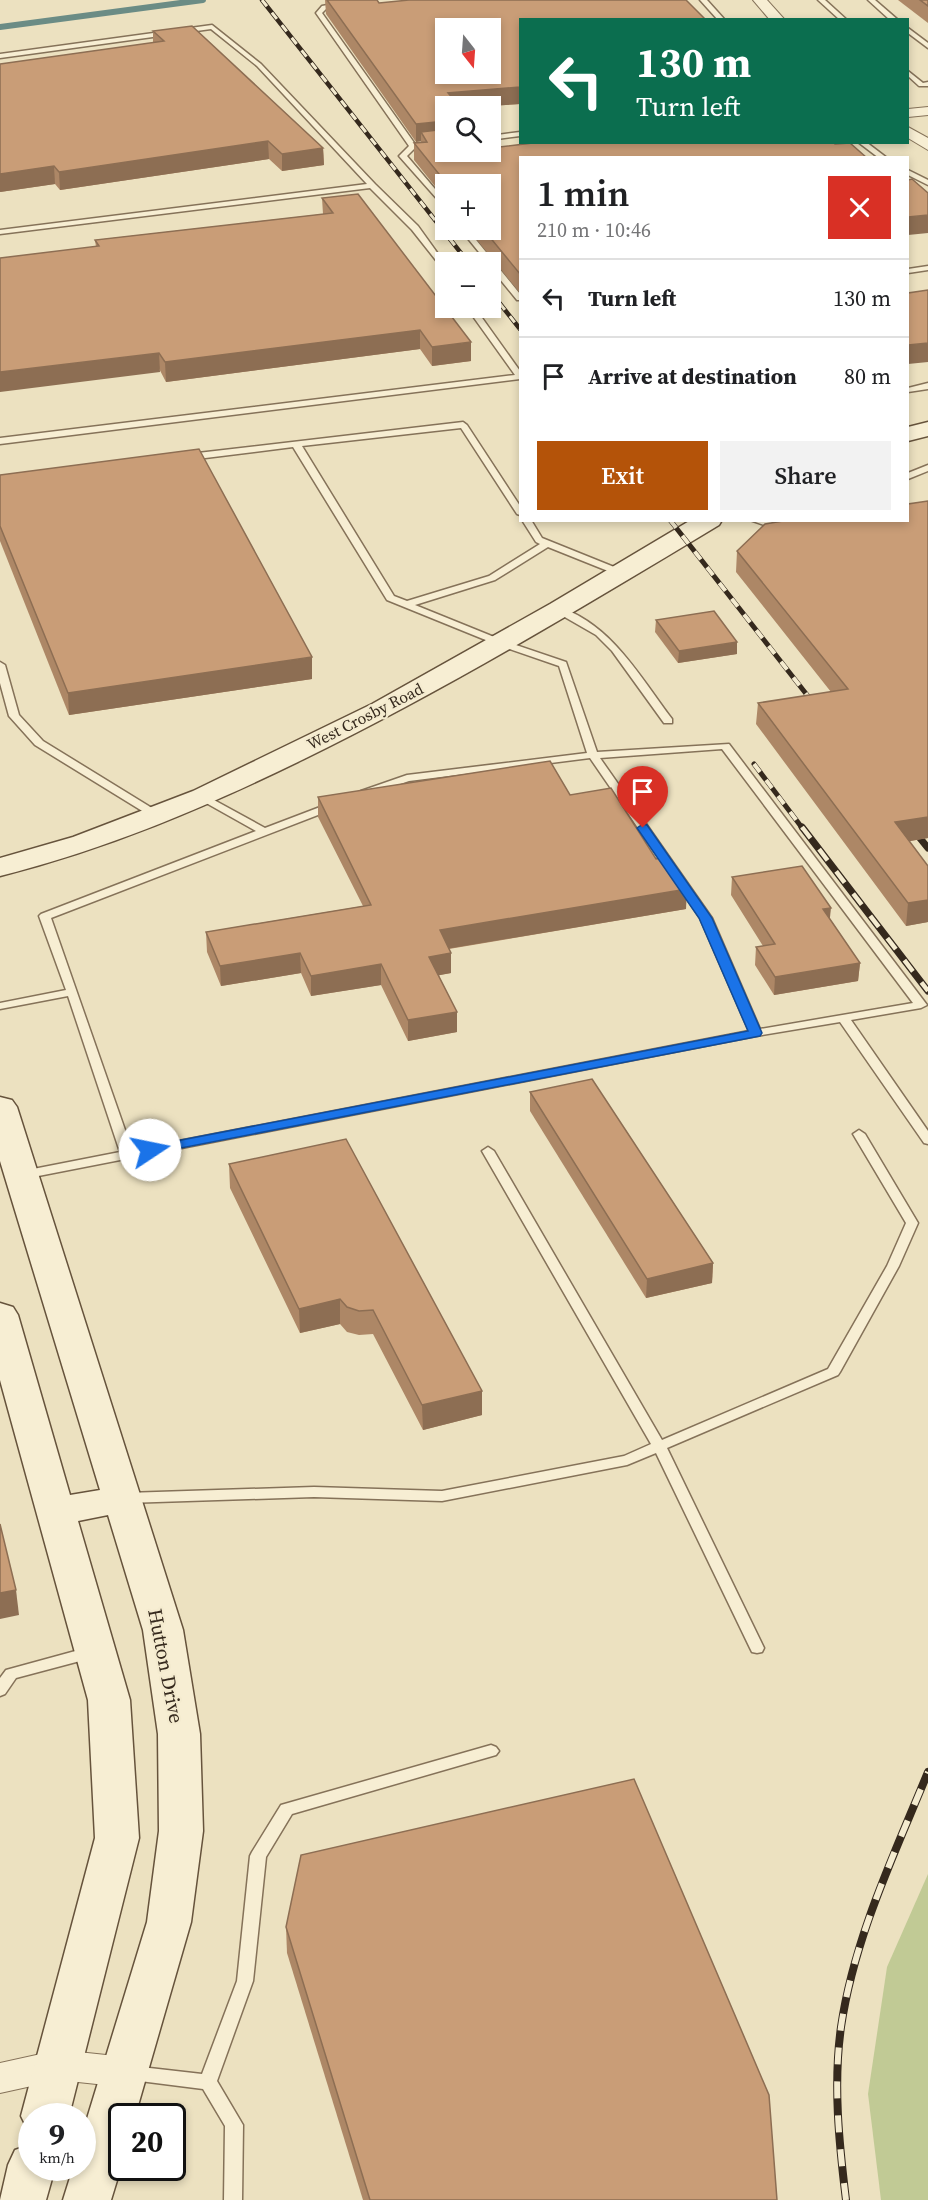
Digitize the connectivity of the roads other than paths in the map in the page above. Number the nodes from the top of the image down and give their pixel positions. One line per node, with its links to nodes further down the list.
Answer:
1 (366, 0): 25 (lane)
2 (703, 0): 6 (lane)
3 (760, 0): 7 (street)
4 (821, 0): 8 (lane)
5 (871, 0): 9 (lane)
6 (720, 18)
7 (776, 18)
8 (842, 18)
9 (893, 18)
10 (909, 31): 11 (lane)
11 (916, 37): 12 (lane); 13 (lane)
12 (909, 38)
13 (928, 46)
14 (0, 56): 29 (lane)
15 (909, 74): 16 (lane)
16 (928, 84)
17 (928, 111): 18 (street)
18 (909, 113)
19 (909, 133): 24 (street)
20 (519, 134): 21 (lane)
21 (501, 137)
22 (435, 143): 25 (lane)
23 (864, 144): 26 (lane)
24 (928, 145)
25 (413, 146): 30 (lane)
26 (881, 156)
27 (909, 173): 28 (lane)
28 (928, 183)
29 (372, 186): 31 (lane); 33 (lane)
30 (435, 194)
31 (0, 232)
32 (472, 240): 36 (lane)
33 (435, 256)
34 (928, 268): 35 (lane)
35 (909, 271)
36 (519, 297)
37 (478, 318): 38 (lane)
38 (519, 375)
39 (519, 376): 44 (lane)
40 (928, 386): 41 (lane)
41 (909, 390)
42 (928, 429): 43 (street)
43 (909, 434)
44 (0, 441)
45 (296, 444): 46 (lane); 49 (lane); 56 (lane)
46 (178, 458)
47 (928, 468): 48 (lane)
48 (909, 476)
49 (519, 510)
50 (527, 522): 54 (lane)
51 (707, 522): 55 (street, West Crosby Road)
52 (761, 522): 53 (lane)
53 (796, 522)
54 (547, 543): 55 (lane); 56 (lane)
55 (621, 573): 57 (street, West Crosby Road)
56 (405, 605): 58 (lane)
57 (559, 610): 58 (street, West Crosby Road); 60 (lane)
58 (501, 643): 61 (lane); 62 (street, West Crosby Road)
59 (0, 665): 63 (lane)
60 (668, 721)
61 (593, 755): 64 (lane); 68 (lane); 69 (lane)
62 (203, 797): 63 (street, West Crosby Road); 64 (lane)
63 (156, 815): 65 (street, West Crosby Road)
64 (263, 831): 66 (lane)
65 (0, 867)
66 (72, 993): 67 (lane); 74 (lane)
67 (0, 1006)
68 (843, 1018): 69 (lane); 72 (lane)
69 (756, 1033): 74 (lane)
70 (0, 1107): 75 (street, Hutton Drive)
71 (859, 1134): 77 (lane)
72 (928, 1140)
73 (488, 1150): 77 (lane)
74 (127, 1155): 75 (lane)
75 (11, 1177): 78 (street, Hutton Drive)
76 (2, 1329): 79 (street)
77 (659, 1446): 78 (lane); 80 (lane)
78 (122, 1499): 79 (street); 85 (street, Hutton Drive)
79 (55, 1512): 81 (street)
80 (757, 1648)
81 (94, 1652): 82 (lane); 84 (street)
82 (0, 1690)
83 (491, 1751): 87 (lane)
84 (59, 2065): 85 (street); 86 (street); 88 (street)
85 (125, 2072): 87 (lane); 91 (street, Hutton Drive)
86 (0, 2078)
87 (208, 2082): 92 (lane)
88 (49, 2103)
89 (27, 2181): 90 (street)
90 (22, 2200)
91 (87, 2200)
92 (233, 2200)

